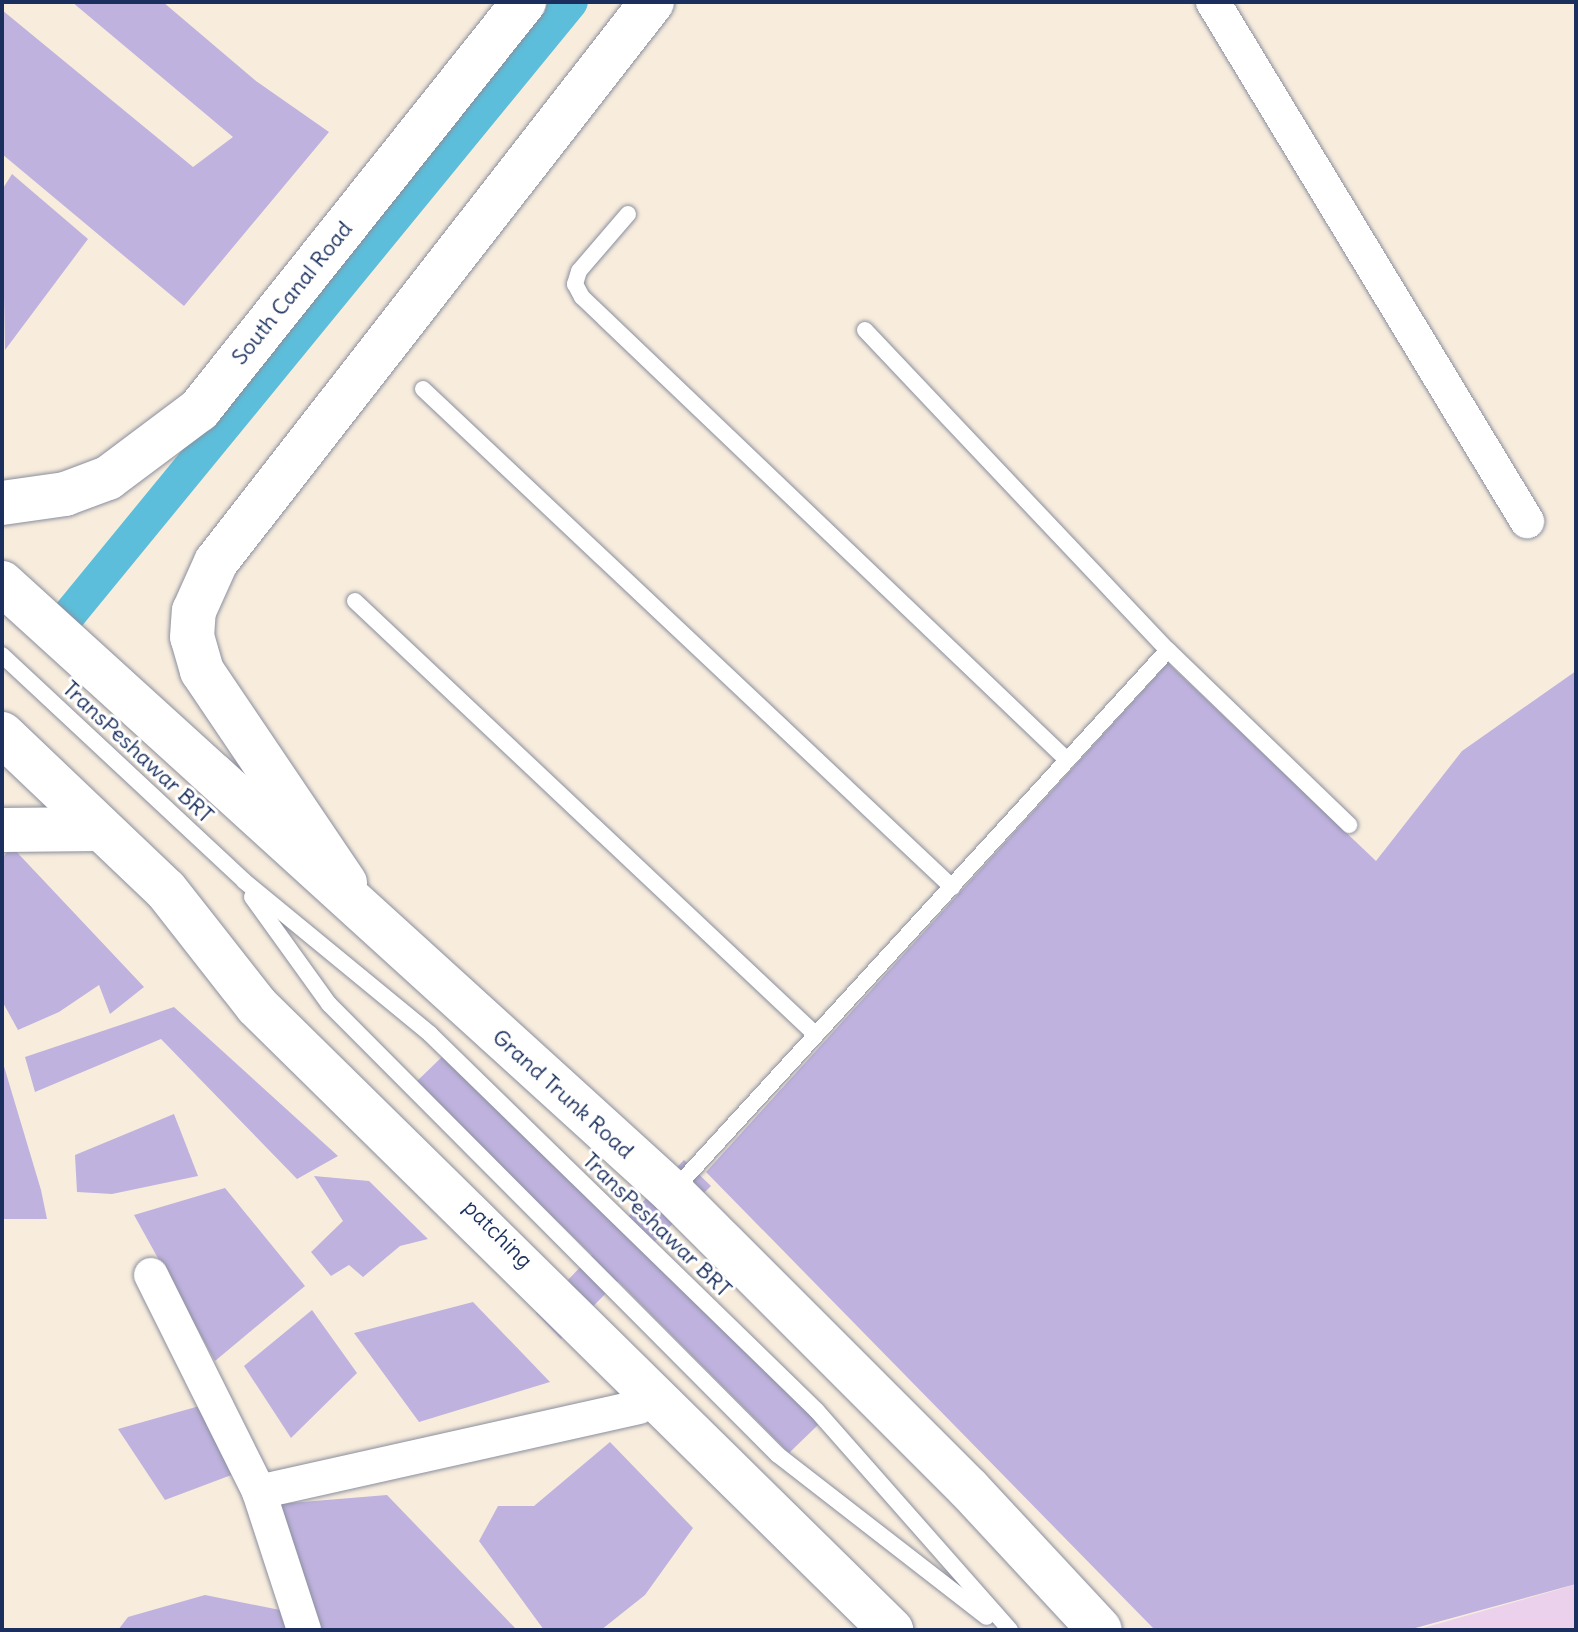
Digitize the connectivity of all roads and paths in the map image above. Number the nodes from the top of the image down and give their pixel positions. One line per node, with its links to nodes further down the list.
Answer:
1 (524, 2): 7 (main road, South Canal Road)
2 (652, 2): 20 (main road)
3 (1213, 2): 8 (street)
4 (628, 214): 14 (lane)
5 (865, 330): 11 (lane)
6 (423, 389): 19 (lane)
7 (2, 503)
8 (1527, 521)
9 (2, 583): 20 (main road, Grand Trunk Road)
10 (355, 601): 22 (lane)
11 (1168, 650): 14 (lane); 15 (lane)
12 (2, 655): 18 (lane, TransPeshawar BRT)
13 (2, 734): 16 (main road)
14 (1067, 760): 19 (lane)
15 (1349, 825)
16 (77, 827): 17 (main road); 26 (main road)
17 (2, 830)
18 (244, 881): 31 (lane, TransPeshawar BRT); 32 (lane, TransPeshawar BRT)
19 (952, 887): 22 (lane)
20 (368, 917): 23 (main road, Grand Trunk Road)
21 (251, 1015): 25 (lane, patching)
22 (816, 1035): 23 (lane)
23 (672, 1192): 33 (main road, Grand Trunk Road)
24 (151, 1275): 27 (street)
25 (639, 1407): 26 (lane, patching); 27 (street)
26 (709, 1464): 28 (lane, patching); 30 (main road)
27 (259, 1492): 29 (street)
28 (818, 1585)
29 (304, 1630)
30 (891, 1630)
31 (1002, 1630)
32 (1010, 1630)
33 (1100, 1630)

